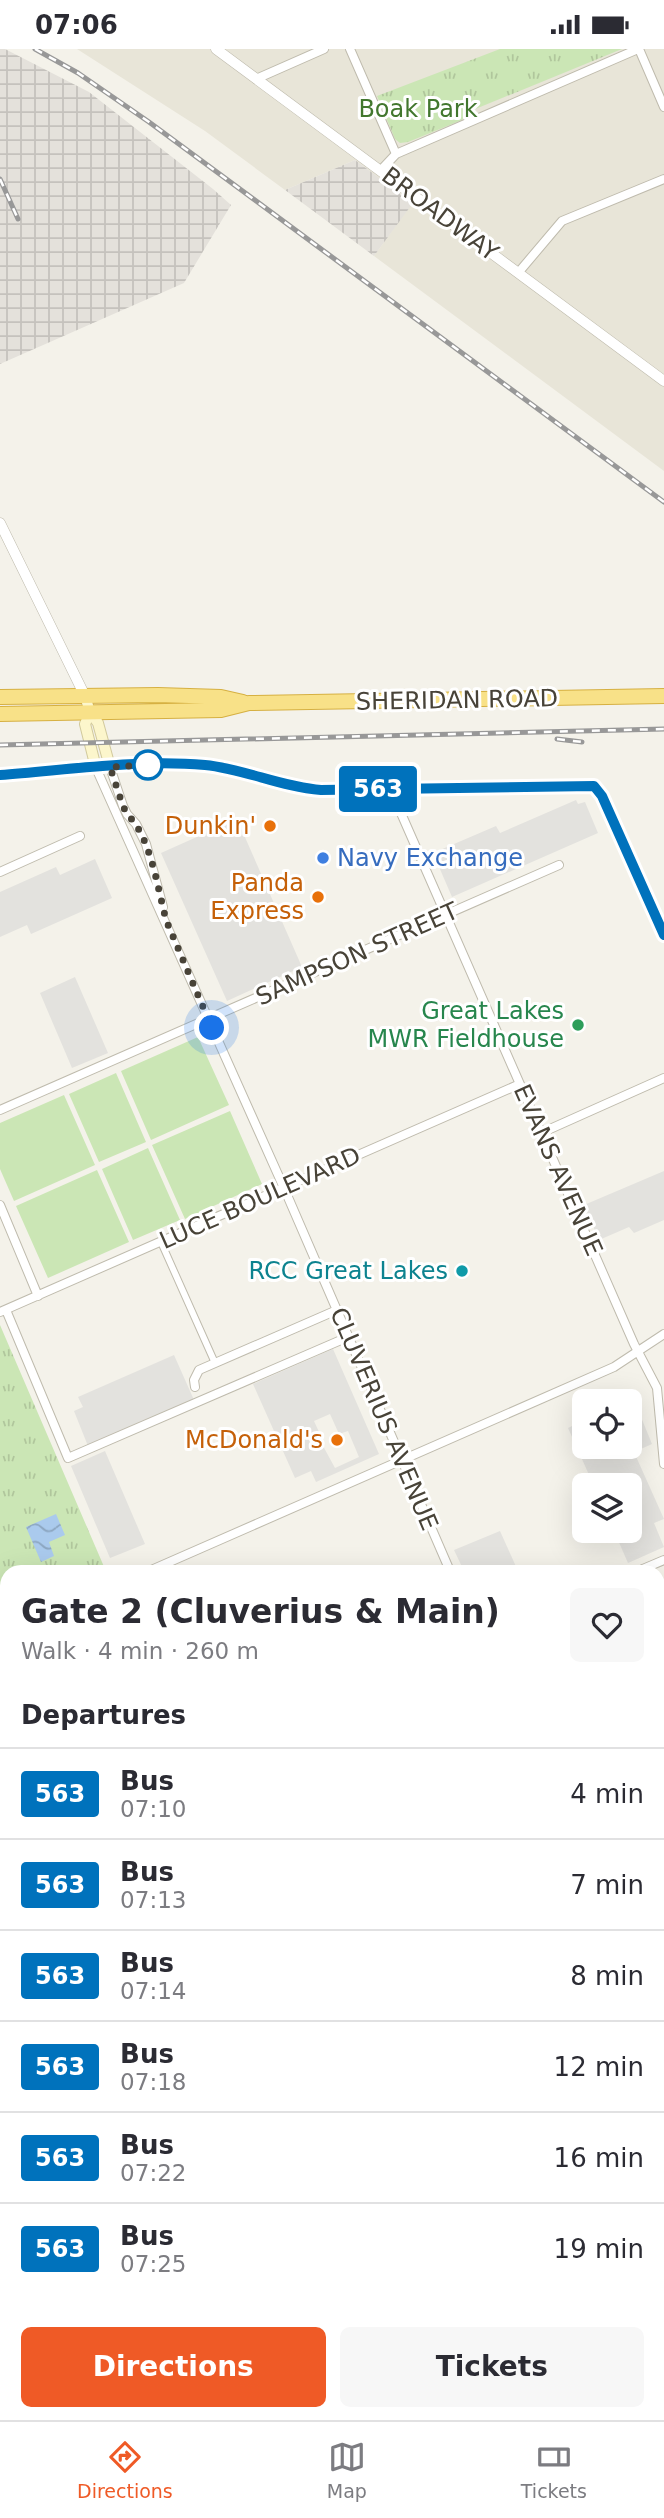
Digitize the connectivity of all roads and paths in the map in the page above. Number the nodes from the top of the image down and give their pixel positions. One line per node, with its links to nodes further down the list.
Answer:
1 (216, 49): 5 (street, BROADWAY)
2 (324, 49): 5 (street)
3 (350, 49): 7 (street)
4 (638, 49): 6 (street); 7 (street)
5 (256, 79): 8 (street, BROADWAY)
6 (664, 107)
7 (396, 154): 8 (street)
8 (381, 170): 10 (street, BROADWAY)
9 (664, 179): 10 (street)
10 (519, 273): 11 (street, BROADWAY)
11 (664, 381)
12 (0, 523): 13 (street)
13 (85, 696): 15 (highway, SHERIDAN ROAD); 16 (highway, SHERIDAN ROAD); 17 (main road)
14 (664, 696): 16 (highway, SHERIDAN ROAD)
15 (0, 697)
16 (249, 703): 17 (highway, SHERIDAN ROAD)
17 (90, 712): 18 (highway, SHERIDAN ROAD); 19 (main road); 20 (main road)
18 (0, 714)
19 (110, 767): 20 (main road); 27 (street, CLUVERIUS AVENUE); 28 (street)
20 (96, 768): 21 (main road); 27 (street, CLUVERIUS AVENUE)
21 (0, 775)
22 (397, 804): 26 (street, EVANS AVENUE)
23 (80, 836): 25 (street)
24 (559, 865): 26 (street, SAMPSON STREET)
25 (0, 872)
26 (446, 915): 29 (street, SAMPSON STREET); 31 (street, EVANS AVENUE)
27 (166, 920): 29 (street, CLUVERIUS AVENUE)
28 (664, 935)
29 (209, 1020): 32 (street, SAMPSON STREET); 34 (street, CLUVERIUS AVENUE)
30 (664, 1078): 33 (street)
31 (520, 1084): 33 (street, EVANS AVENUE); 34 (street, LUCE BOULEVARD)
32 (0, 1110)
33 (541, 1133): 42 (street, EVANS AVENUE)
34 (284, 1188): 36 (street, LUCE BOULEVARD); 38 (street, CLUVERIUS AVENUE)
35 (0, 1206): 37 (street)
36 (161, 1242): 37 (street, LUCE BOULEVARD); 43 (street)
37 (38, 1296): 39 (street, LUCE BOULEVARD)
38 (337, 1310): 41 (street, CLUVERIUS AVENUE); 43 (street)
39 (3, 1311): 41 (street)
40 (664, 1334): 42 (street)
41 (348, 1337): 45 (street, CLUVERIUS AVENUE)
42 (638, 1352): 45 (street); 46 (street, EVANS AVENUE)
43 (215, 1363): 44 (street)
44 (195, 1387)
45 (402, 1460): 47 (street); 48 (street, CLUVERIUS AVENUE)
46 (664, 1464)
47 (167, 1565)
48 (447, 1565)

